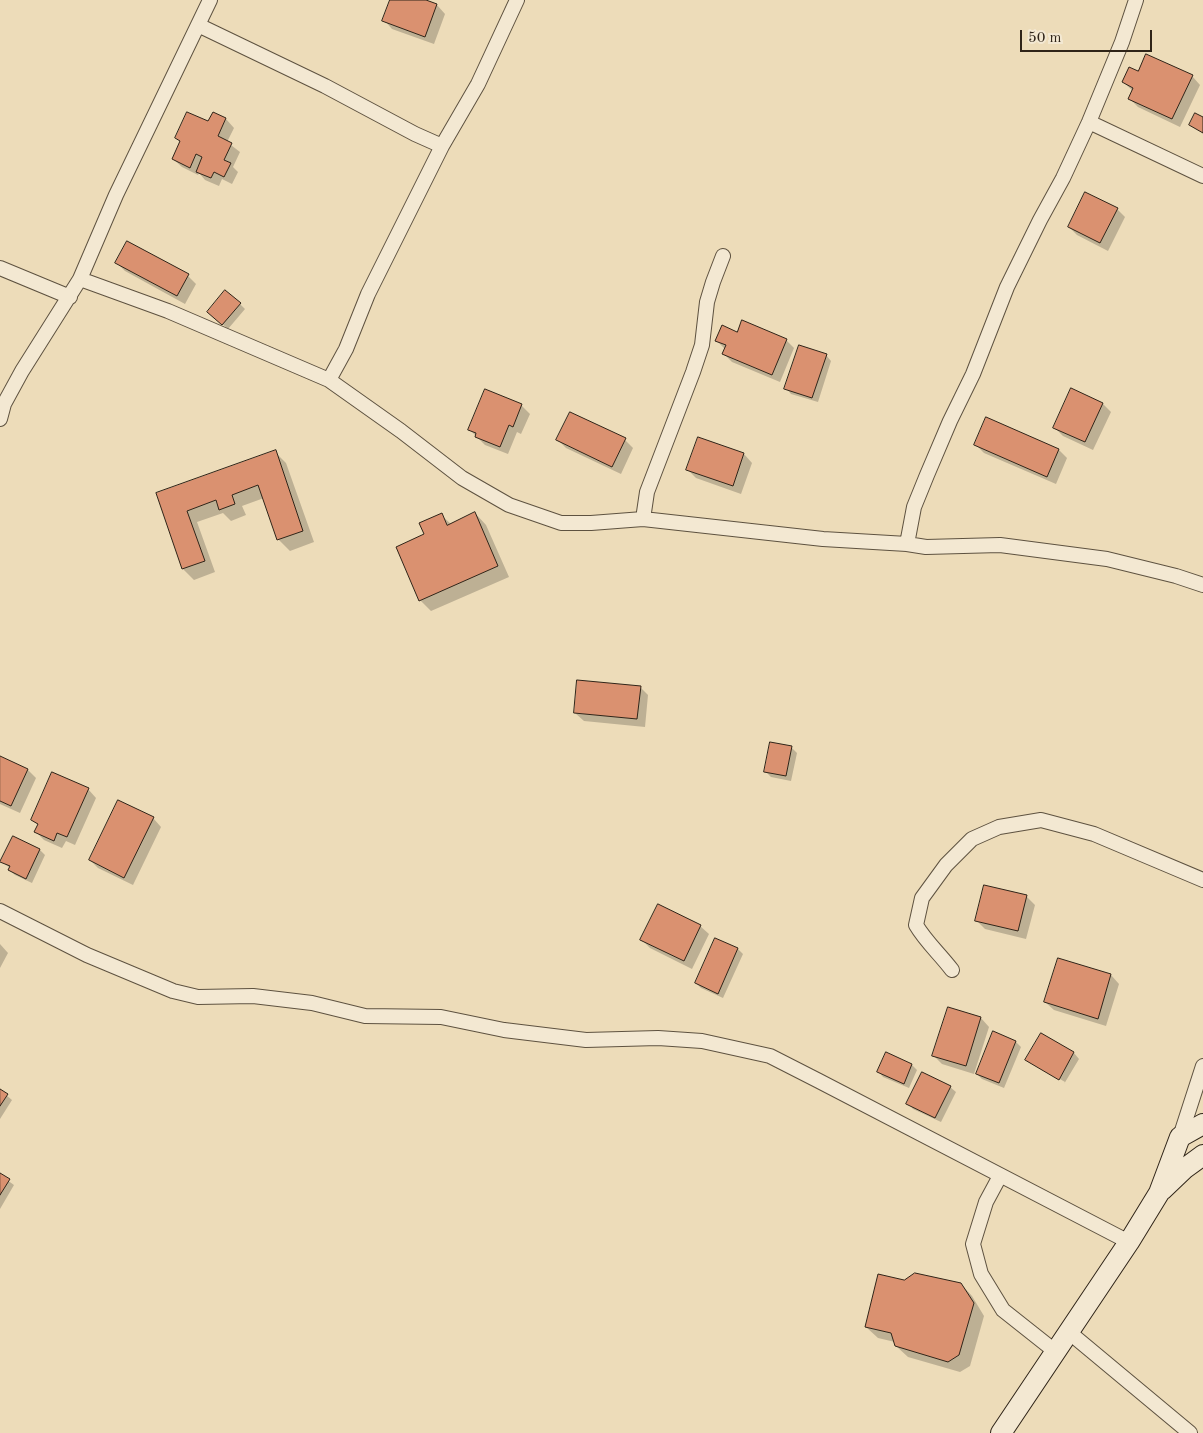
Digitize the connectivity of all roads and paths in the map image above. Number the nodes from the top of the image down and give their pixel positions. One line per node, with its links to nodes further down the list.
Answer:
1 (210, 0): 4 (street)
2 (518, 0): 6 (street)
3 (1136, 0): 5 (street)
4 (198, 26): 6 (street); 10 (street)
5 (1089, 122): 7 (street); 15 (street)
6 (442, 146): 12 (street)
7 (1203, 176)
8 (723, 256): 14 (street)
9 (0, 268): 11 (street)
10 (80, 279): 11 (street); 12 (street)
11 (70, 297): 13 (street)
12 (329, 380): 14 (street)
13 (0, 419)
14 (643, 519): 15 (street)
15 (906, 544): 16 (street)
16 (1203, 585)
17 (1203, 880): 19 (street)
18 (0, 911): 24 (street)
19 (952, 970)
20 (1203, 1066): 22 (street)
21 (1203, 1124): 22 (street)
22 (1180, 1137): 25 (street)
23 (1203, 1154): 25 (street)
24 (1000, 1176): 26 (street); 28 (street)
25 (1159, 1193): 26 (street)
26 (1130, 1242): 27 (street)
27 (1070, 1333): 28 (street); 30 (street)
28 (1056, 1352): 29 (street)
29 (1001, 1433)
30 (1190, 1433)

